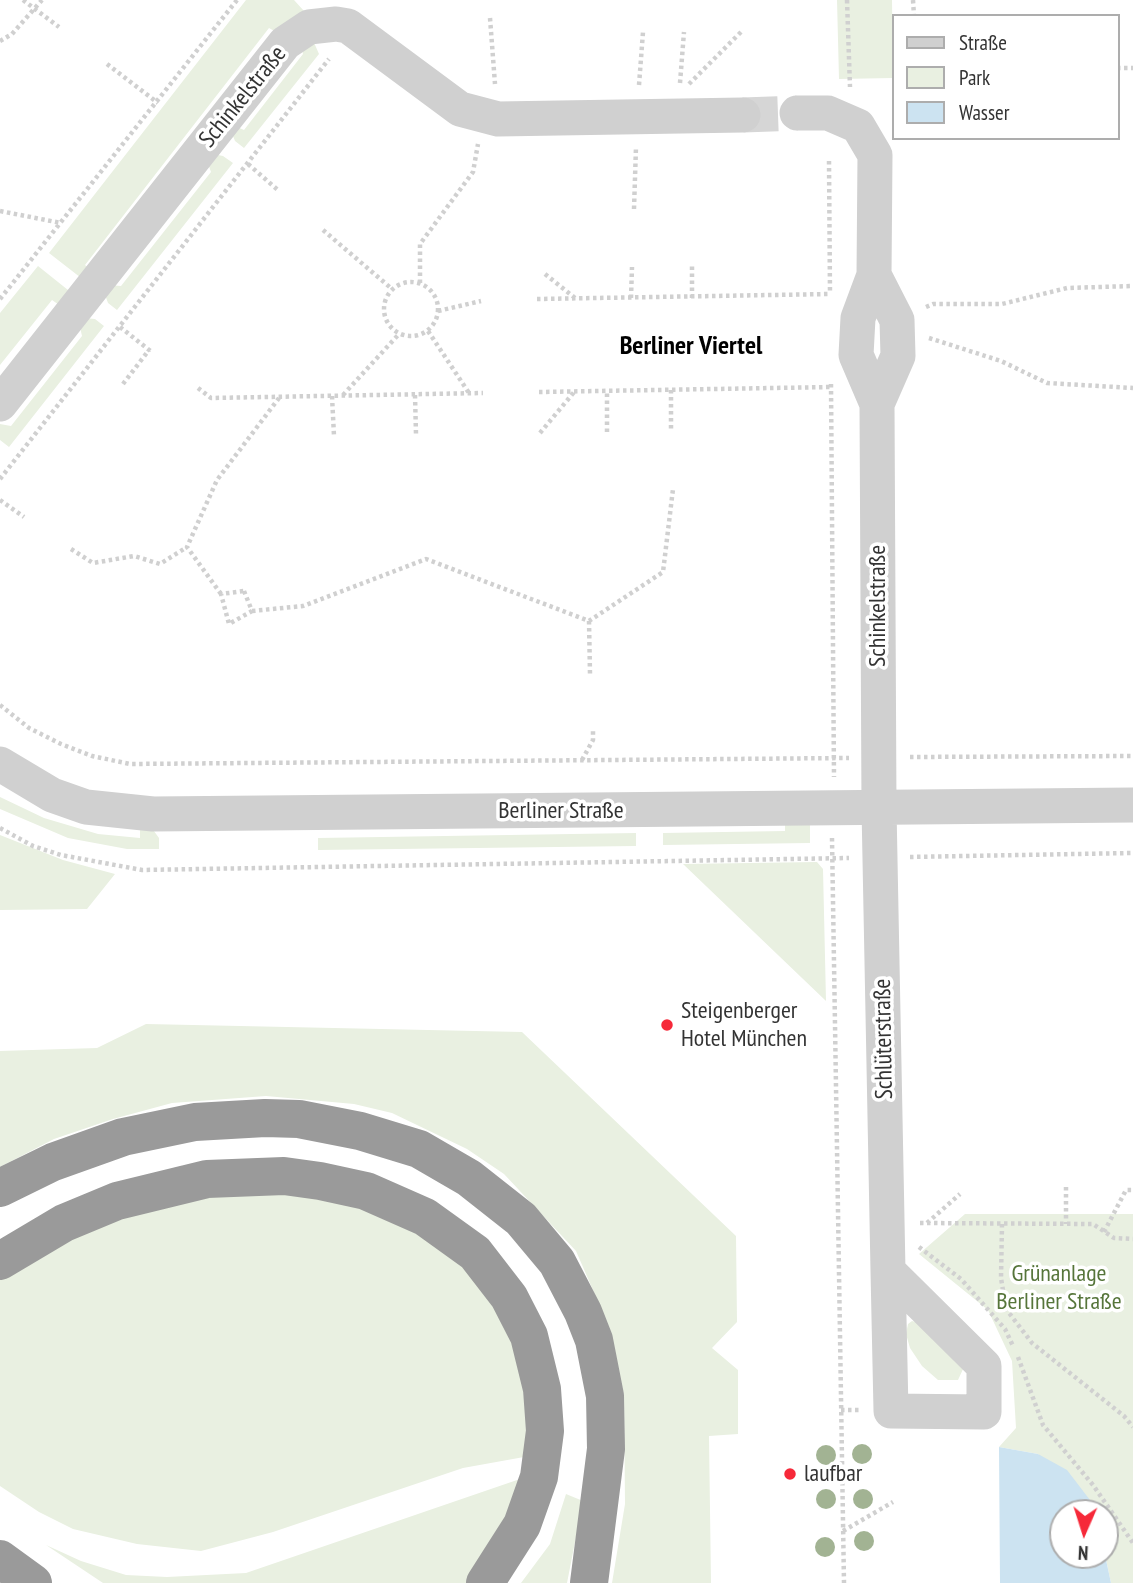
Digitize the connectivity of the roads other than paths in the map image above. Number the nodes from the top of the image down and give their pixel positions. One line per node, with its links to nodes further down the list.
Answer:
1 (797, 113): 3 (street, Schinkelstraße)
2 (743, 115): 4 (street, Schinkelstraße)
3 (874, 275): 5 (street, Schinkelstraße); 5 (street, Schinkelstraße)
4 (0, 404)
5 (877, 404): 8 (street, Schinkelstraße)
6 (0, 764): 8 (street, Berliner Straße)
7 (1133, 805): 8 (street, Berliner Straße)
8 (879, 808): 11 (street, Schlüterstraße)
9 (0, 1188): 15 (highway)
10 (0, 1261): 14 (highway)
11 (888, 1271)
12 (0, 1559): 13 (highway)
13 (33, 1583)
14 (485, 1583)
15 (589, 1583)

